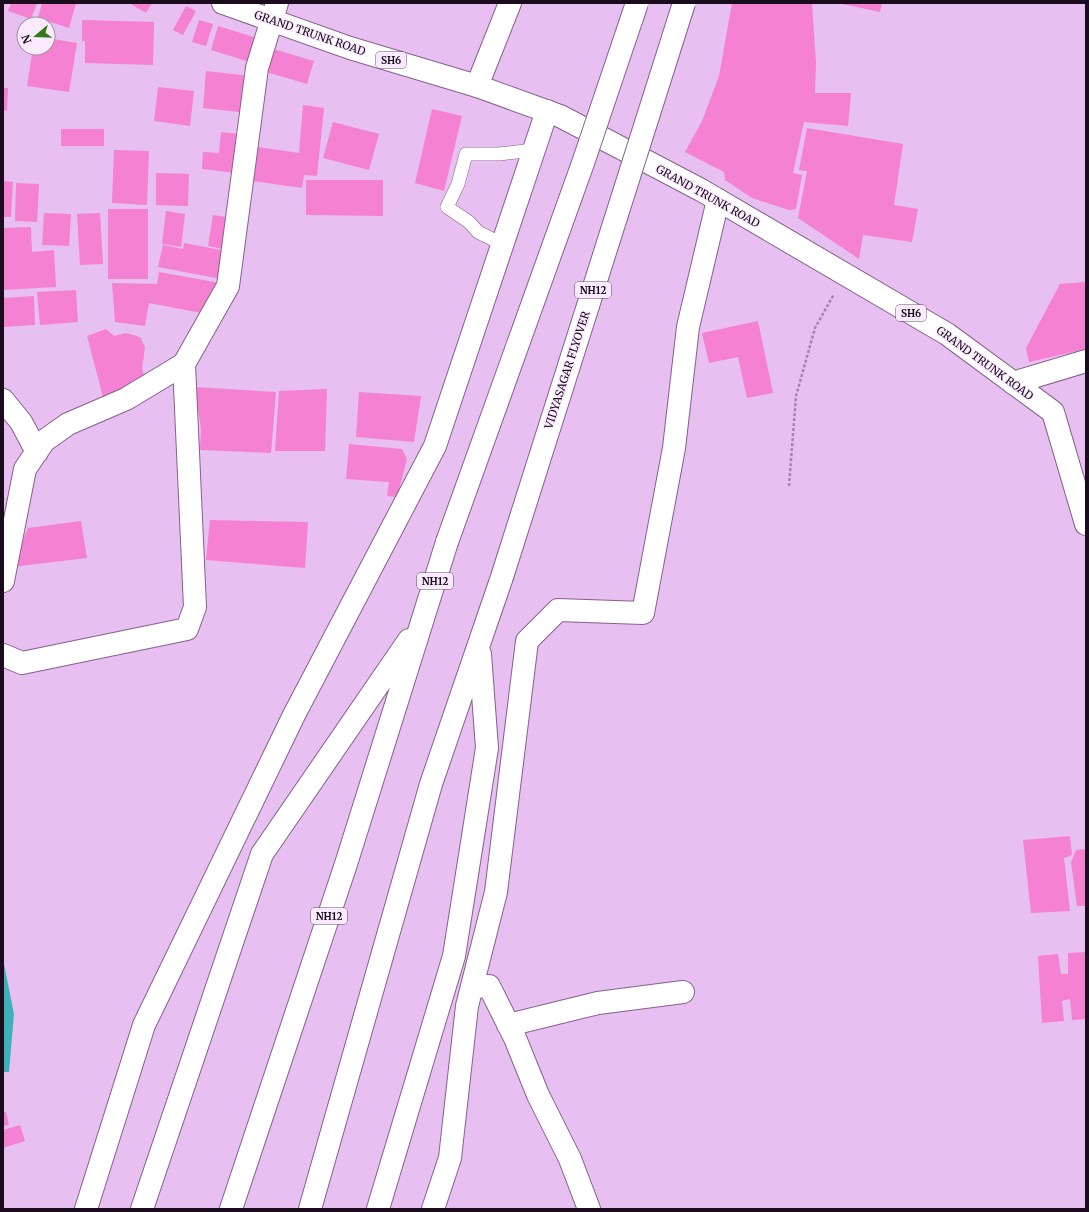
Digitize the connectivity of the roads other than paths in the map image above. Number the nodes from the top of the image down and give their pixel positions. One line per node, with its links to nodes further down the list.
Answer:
1 (223, 3): 5 (main road, GRAND TRUNK ROAD / SH6)
2 (510, 3): 6 (main road)
3 (637, 3): 18 (main road, NH12, bridge)
4 (684, 3): 19 (main road, VIDYASAGAR FLYOVER / NH12, bridge)
5 (274, 12): 6 (main road, GRAND TRUNK ROAD / SH6); 12 (main road)
6 (477, 86): 7 (main road, GRAND TRUNK ROAD / SH6)
7 (547, 110): 8 (main road); 9 (main road, GRAND TRUNK ROAD / SH6)
8 (534, 150): 10 (main road); 10 (lane)
9 (718, 200): 13 (main road, GRAND TRUNK ROAD / SH6); 21 (main road)
10 (502, 244): 24 (main road)
11 (1086, 361): 13 (main road)
12 (184, 364): 15 (main road); 20 (main road)
13 (1013, 383): 16 (main road, GRAND TRUNK ROAD / SH6)
14 (3, 400): 15 (main road)
15 (37, 452): 17 (main road)
16 (1086, 524)
17 (3, 581)
18 (422, 621): 25 (main road); 26 (main road, NH12)
19 (479, 645): 27 (main road, NH12); 28 (main road)
20 (3, 655)
21 (472, 987): 23 (main road); 29 (main road)
22 (683, 992): 23 (main road)
23 (508, 1025): 30 (main road)
24 (86, 1209)
25 (142, 1209)
26 (231, 1209)
27 (310, 1209)
28 (378, 1209)
29 (433, 1209)
30 (589, 1209)

